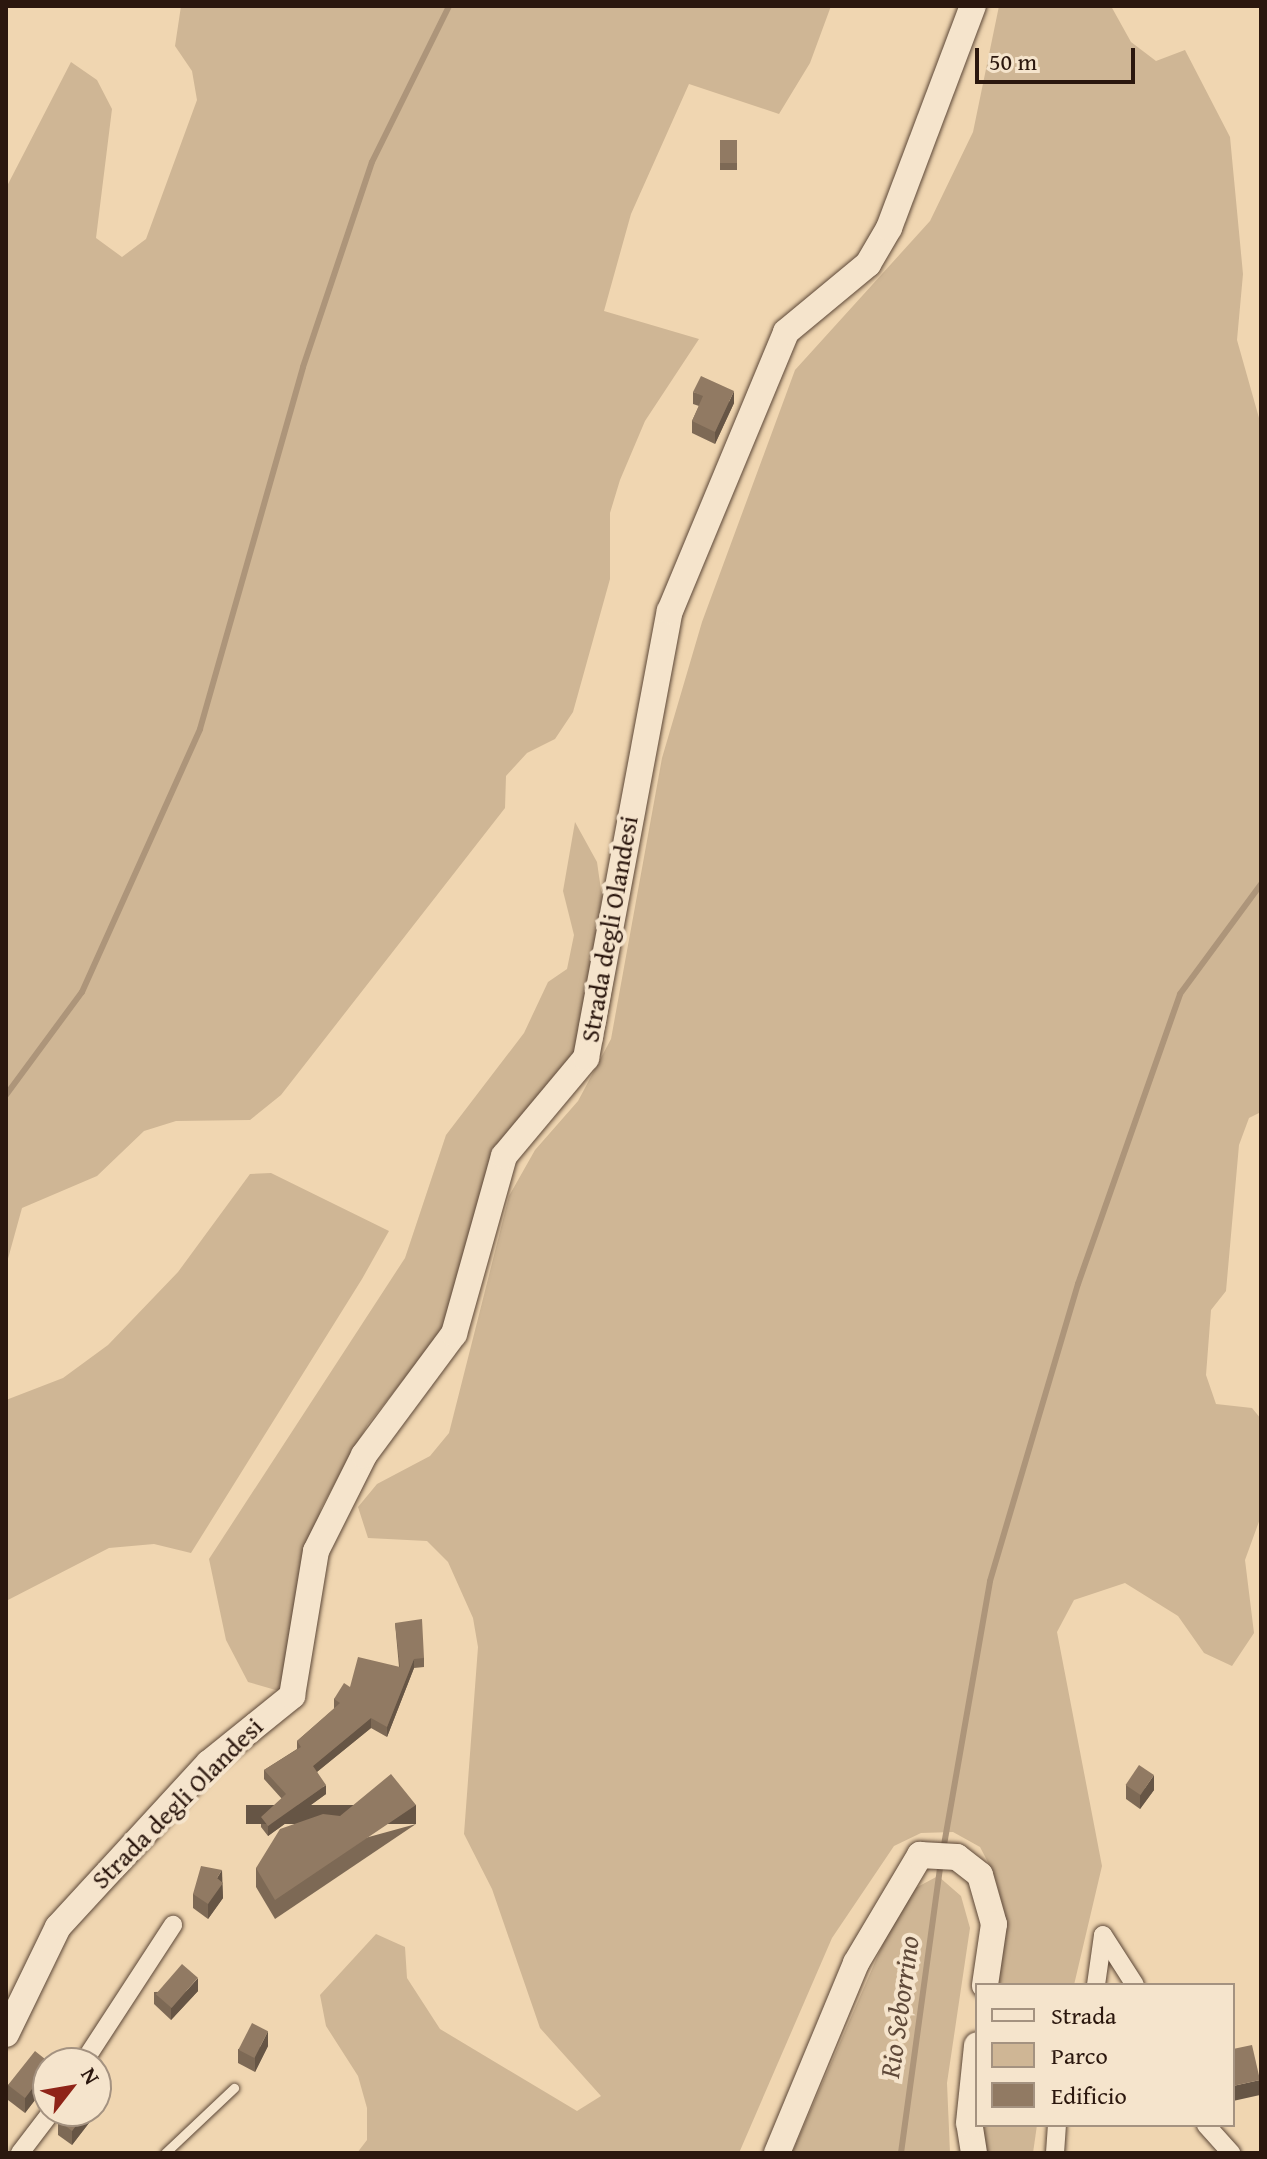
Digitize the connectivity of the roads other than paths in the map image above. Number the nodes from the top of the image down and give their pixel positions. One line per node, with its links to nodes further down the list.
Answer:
1 (973, 6): 6 (main road, Strada degli Olandesi)
2 (173, 1925): 7 (street)
3 (985, 1983): 15 (main road)
4 (1096, 1983): 5 (street)
5 (1134, 1983)
6 (6, 2034)
7 (93, 2047)
8 (975, 2064): 16 (main road)
9 (234, 2088): 14 (lane)
10 (40, 2127): 13 (street)
11 (1057, 2127): 17 (street)
12 (1208, 2127): 18 (street)
13 (20, 2153)
14 (165, 2153)
15 (777, 2153)
16 (974, 2153)
17 (1055, 2153)
18 (1231, 2153)

